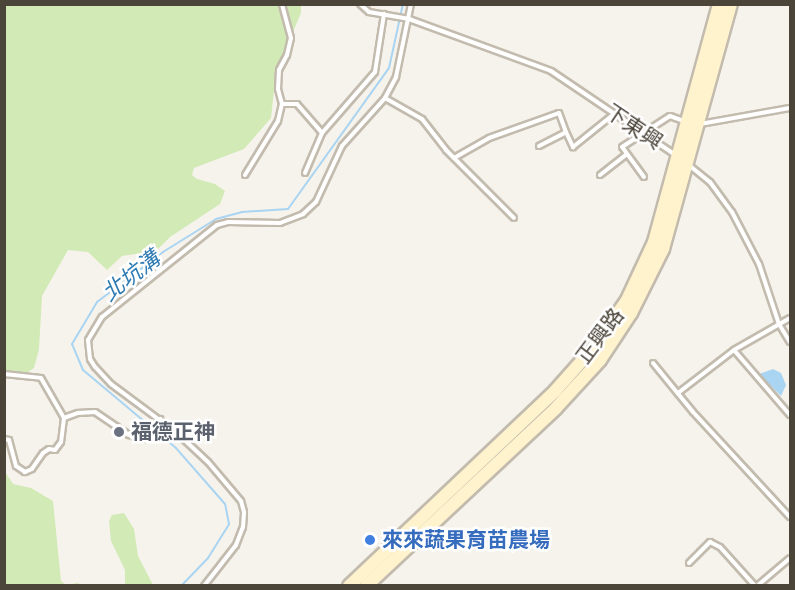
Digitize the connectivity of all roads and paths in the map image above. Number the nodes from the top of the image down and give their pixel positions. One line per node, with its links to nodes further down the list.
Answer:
1 (282, 4): 9 (lane)
2 (360, 4): 6 (lane, 下東興)
3 (411, 4): 7 (lane)
4 (719, 4): 12 (main road, 正興路)
5 (730, 4): 12 (main road, 正興路)
6 (384, 14): 7 (lane, 下東興); 14 (lane)
7 (408, 19): 8 (lane); 11 (lane, 下東興)
8 (385, 98): 18 (lane); 34 (lane)
9 (282, 104): 14 (lane); 21 (lane)
10 (790, 108): 12 (lane)
11 (614, 114): 13 (lane); 15 (lane, 下東興)
12 (694, 123): 15 (lane); 19 (main road, 正興路)
13 (566, 132): 16 (lane); 18 (lane)
14 (322, 133): 20 (lane)
15 (644, 134): 17 (lane); 19 (lane, 下東興)
16 (539, 146)
17 (627, 154): 22 (lane); 23 (lane)
18 (454, 158): 24 (lane)
19 (684, 161): 26 (lane, 下東興); 40 (main road, 正興路); 41 (main road, 正興路)
20 (305, 173)
21 (245, 175)
22 (600, 175)
23 (644, 177)
24 (514, 218)
25 (790, 318): 26 (lane)
26 (779, 324): 27 (lane, 下東興); 28 (lane)
27 (790, 342)
28 (735, 350): 31 (lane); 32 (lane)
29 (653, 363): 31 (lane)
30 (4, 374): 33 (lane)
31 (678, 393): 36 (lane)
32 (790, 415)
33 (64, 418): 34 (lane); 35 (lane)
34 (160, 419): 39 (lane)
35 (4, 439)
36 (790, 518)
37 (790, 558): 42 (lane)
38 (689, 563): 42 (lane)
39 (204, 585)
40 (349, 585)
41 (366, 585)
42 (756, 585)

